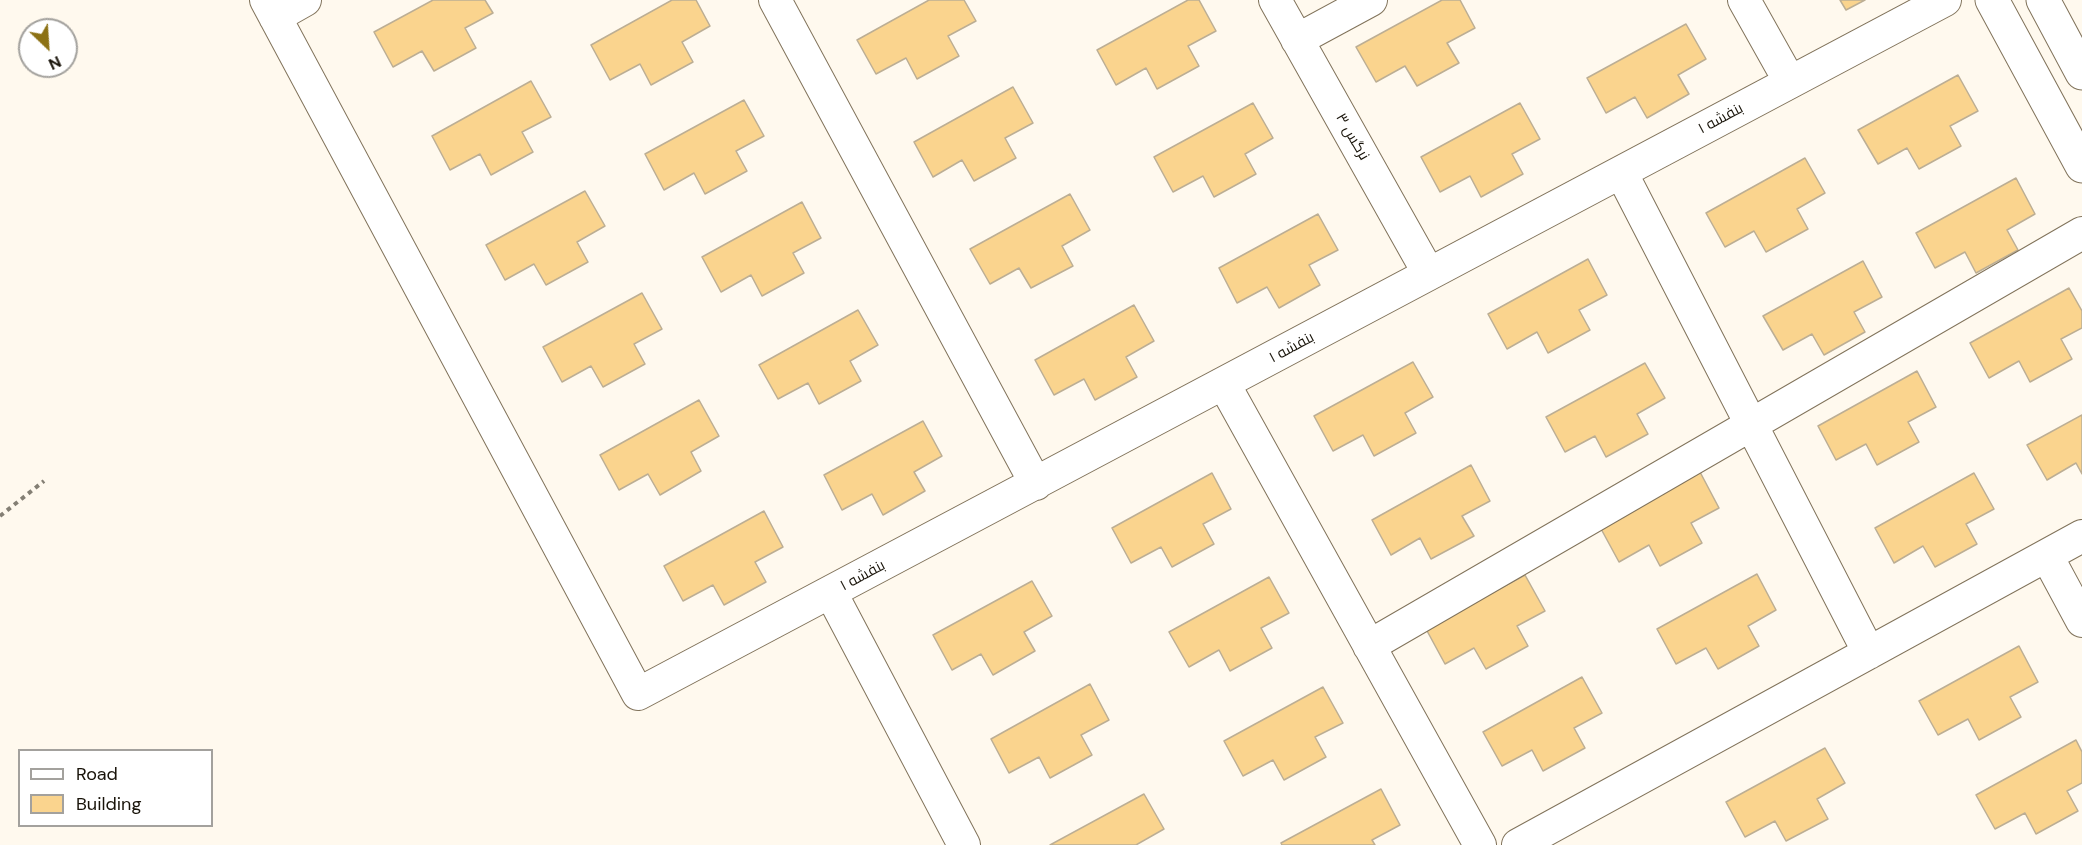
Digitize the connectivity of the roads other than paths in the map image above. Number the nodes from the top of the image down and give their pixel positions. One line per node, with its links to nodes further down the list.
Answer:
1 (305, 0): 9 (street)
2 (775, 0): 19 (street)
3 (1275, 0): 10 (street, نرگس ۳)
4 (1371, 0): 10 (street)
5 (1744, 0): 12 (street)
6 (1945, 0): 12 (street, بنفشه ۱)
7 (1992, 0): 13 (street)
8 (2043, 0): 11 (street)
9 (271, 8): 22 (street, بنفشه ۱)
10 (1297, 40): 16 (street, نرگس ۳)
11 (2082, 73)
12 (1790, 82): 14 (street, بنفشه ۱)
13 (2082, 166)
14 (1621, 172): 16 (street, بنفشه ۱); 18 (street)
15 (2082, 233): 18 (street)
16 (1429, 274): 17 (street, بنفشه ۱)
17 (1224, 384): 19 (street, بنفشه ۱); 24 (street)
18 (1751, 423): 24 (street); 25 (street)
19 (1036, 484): 22 (street, بنفشه ۱)
20 (2082, 536): 21 (street)
21 (2047, 556): 23 (street); 25 (street)
22 (831, 593): 26 (street)
23 (2082, 621)
24 (1369, 646): 27 (street)
25 (1869, 653): 28 (street)
26 (964, 845)
27 (1480, 845)
28 (1518, 845)

